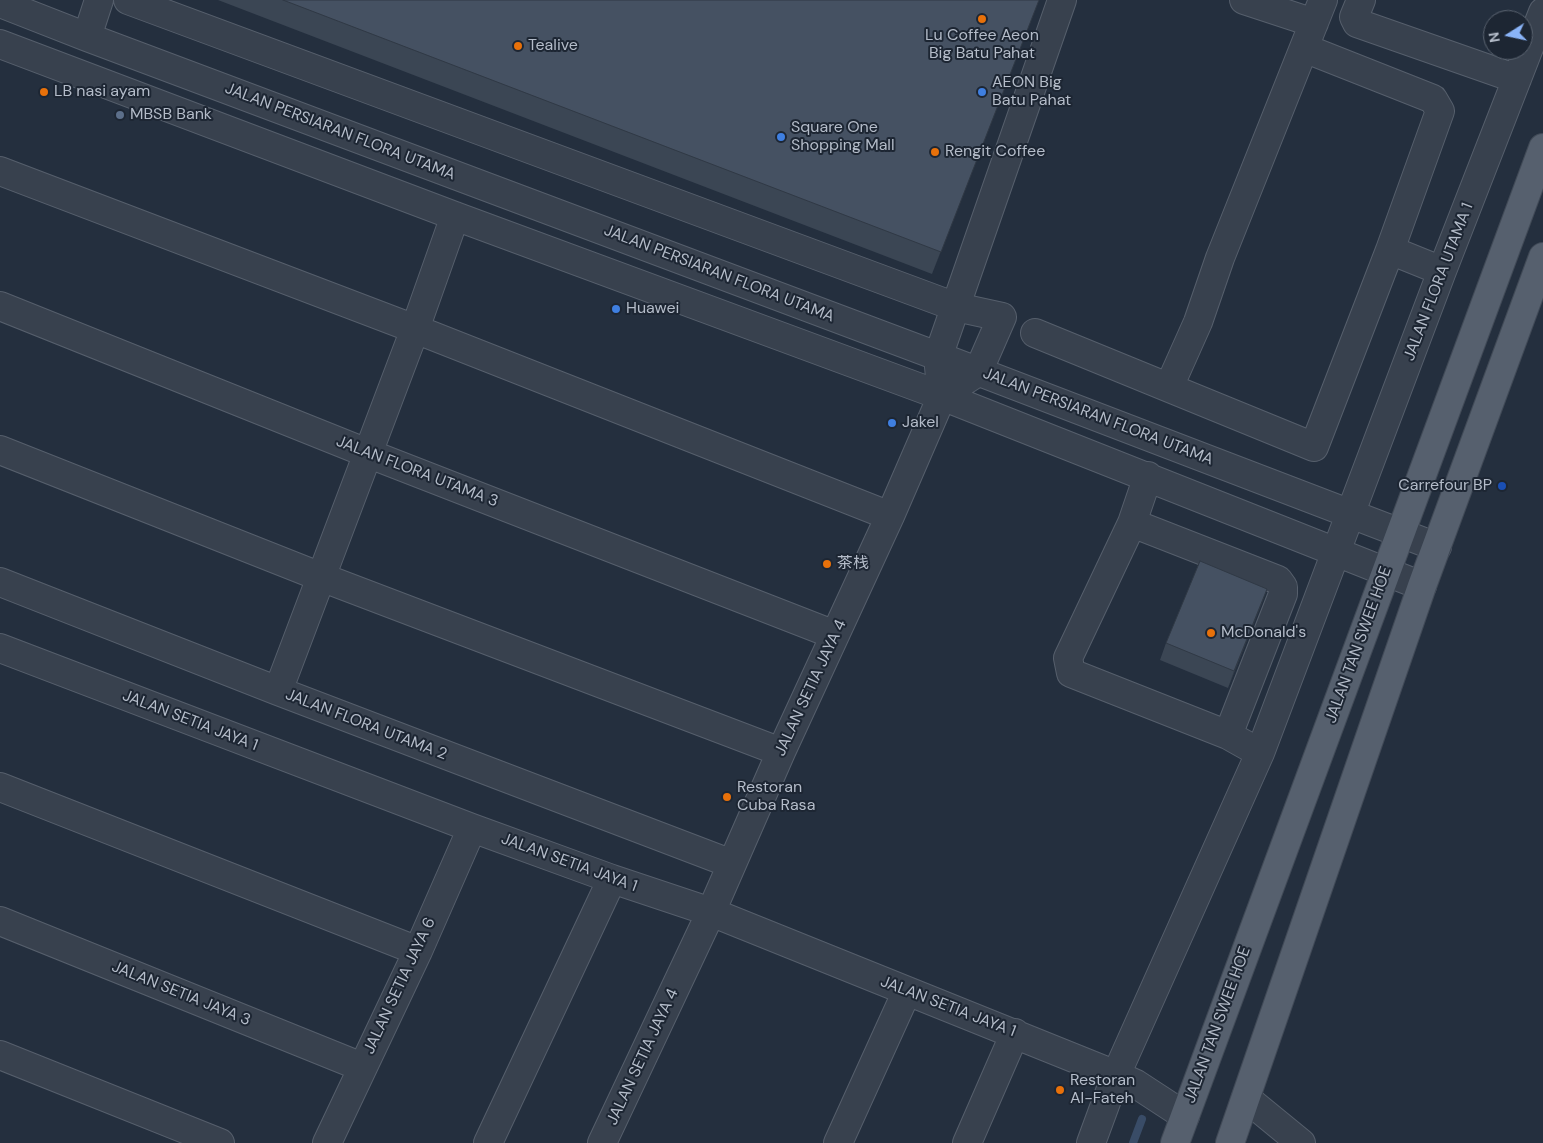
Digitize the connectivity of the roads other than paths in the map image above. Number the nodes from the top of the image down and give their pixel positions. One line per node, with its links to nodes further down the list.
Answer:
1 (99, 0): 9 (street)
2 (128, 0): 19 (street)
3 (1062, 0): 19 (street)
4 (1244, 0): 8 (street)
5 (1361, 0): 11 (street)
6 (5, 9): 9 (street, JALAN PERSIARAN FLORA UTAMA)
7 (1543, 12): 11 (street, JALAN FLORA UTAMA 1)
8 (1309, 35): 15 (street); 24 (street)
9 (87, 37): 22 (street, JALAN PERSIARAN FLORA UTAMA)
10 (0, 44): 14 (street)
11 (1517, 79): 17 (street, JALAN FLORA UTAMA 1)
12 (1543, 148): 32 (main road, JALAN TAN SWEE HOE)
13 (0, 172): 20 (street)
14 (455, 216): 20 (street); 25 (street)
15 (1390, 250): 17 (street); 24 (street)
16 (1543, 257): 33 (main road)
17 (1442, 271): 29 (street, JALAN FLORA UTAMA 1)
18 (0, 306): 27 (street, JALAN FLORA UTAMA 3)
19 (956, 307): 22 (street); 23 (street)
20 (415, 329): 27 (street); 30 (street)
21 (1035, 333): 24 (street)
22 (938, 357): 23 (street, JALAN PERSIARAN FLORA UTAMA); 25 (street)
23 (978, 372): 25 (street); 29 (street, JALAN PERSIARAN FLORA UTAMA)
24 (1169, 387)
25 (942, 396): 28 (street); 30 (street, JALAN SETIA JAYA 4)
26 (0, 450): 36 (street)
27 (368, 453): 36 (street); 39 (street, JALAN FLORA UTAMA 3)
28 (1148, 476): 31 (street); 34 (street)
29 (1351, 514): 32 (street, JALAN PERSIARAN FLORA UTAMA); 34 (street, JALAN FLORA UTAMA 1)
30 (890, 516): 39 (street, JALAN SETIA JAYA 4)
31 (1132, 523): 42 (street); 42 (street)
32 (1400, 533): 33 (street, JALAN PERSIARAN FLORA UTAMA); 35 (main road, JALAN TAN SWEE HOE)
33 (1437, 547): 38 (main road)
34 (1336, 553): 35 (street); 44 (street, JALAN FLORA UTAMA 1)
35 (1386, 573): 38 (street); 58 (main road, JALAN TAN SWEE HOE)
36 (321, 577): 41 (street); 43 (street)
37 (0, 582): 41 (street, JALAN FLORA UTAMA 2)
38 (1422, 586): 57 (main road)
39 (835, 635): 43 (street, JALAN SETIA JAYA 4)
40 (3, 657): 46 (street, JALAN SETIA JAYA 1)
41 (278, 691): 47 (street, JALAN FLORA UTAMA 2)
42 (1228, 735): 44 (street)
43 (781, 752): 47 (street, JALAN SETIA JAYA 4)
44 (1260, 752): 56 (street, JALAN FLORA UTAMA 1)
45 (0, 787): 51 (street)
46 (472, 828): 48 (street, JALAN SETIA JAYA 1); 51 (street, JALAN SETIA JAYA 6)
47 (732, 864): 49 (street, JALAN SETIA JAYA 4)
48 (612, 879): 49 (street, JALAN SETIA JAYA 1); 61 (street)
49 (711, 912): 52 (street, JALAN SETIA JAYA 1); 62 (street, JALAN SETIA JAYA 4)
50 (0, 921): 55 (street, JALAN SETIA JAYA 3)
51 (418, 951): 55 (street, JALAN SETIA JAYA 6)
52 (907, 991): 53 (street, JALAN SETIA JAYA 1); 63 (street)
53 (1015, 1033): 56 (street, JALAN SETIA JAYA 1); 64 (street)
54 (0, 1056): 59 (street)
55 (362, 1066): 60 (street, JALAN SETIA JAYA 6)
56 (1126, 1080): 58 (street, JALAN SETIA JAYA 1); 65 (street, JALAN FLORA UTAMA 1)
57 (1246, 1098): 67 (main road); 68 (street)
58 (1175, 1109): 66 (main road, JALAN TAN SWEE HOE)
59 (220, 1143)
60 (327, 1143)
61 (488, 1143)
62 (602, 1143)
63 (838, 1143)
64 (967, 1143)
65 (1090, 1143)
66 (1175, 1143)
67 (1230, 1143)
68 (1301, 1143)

